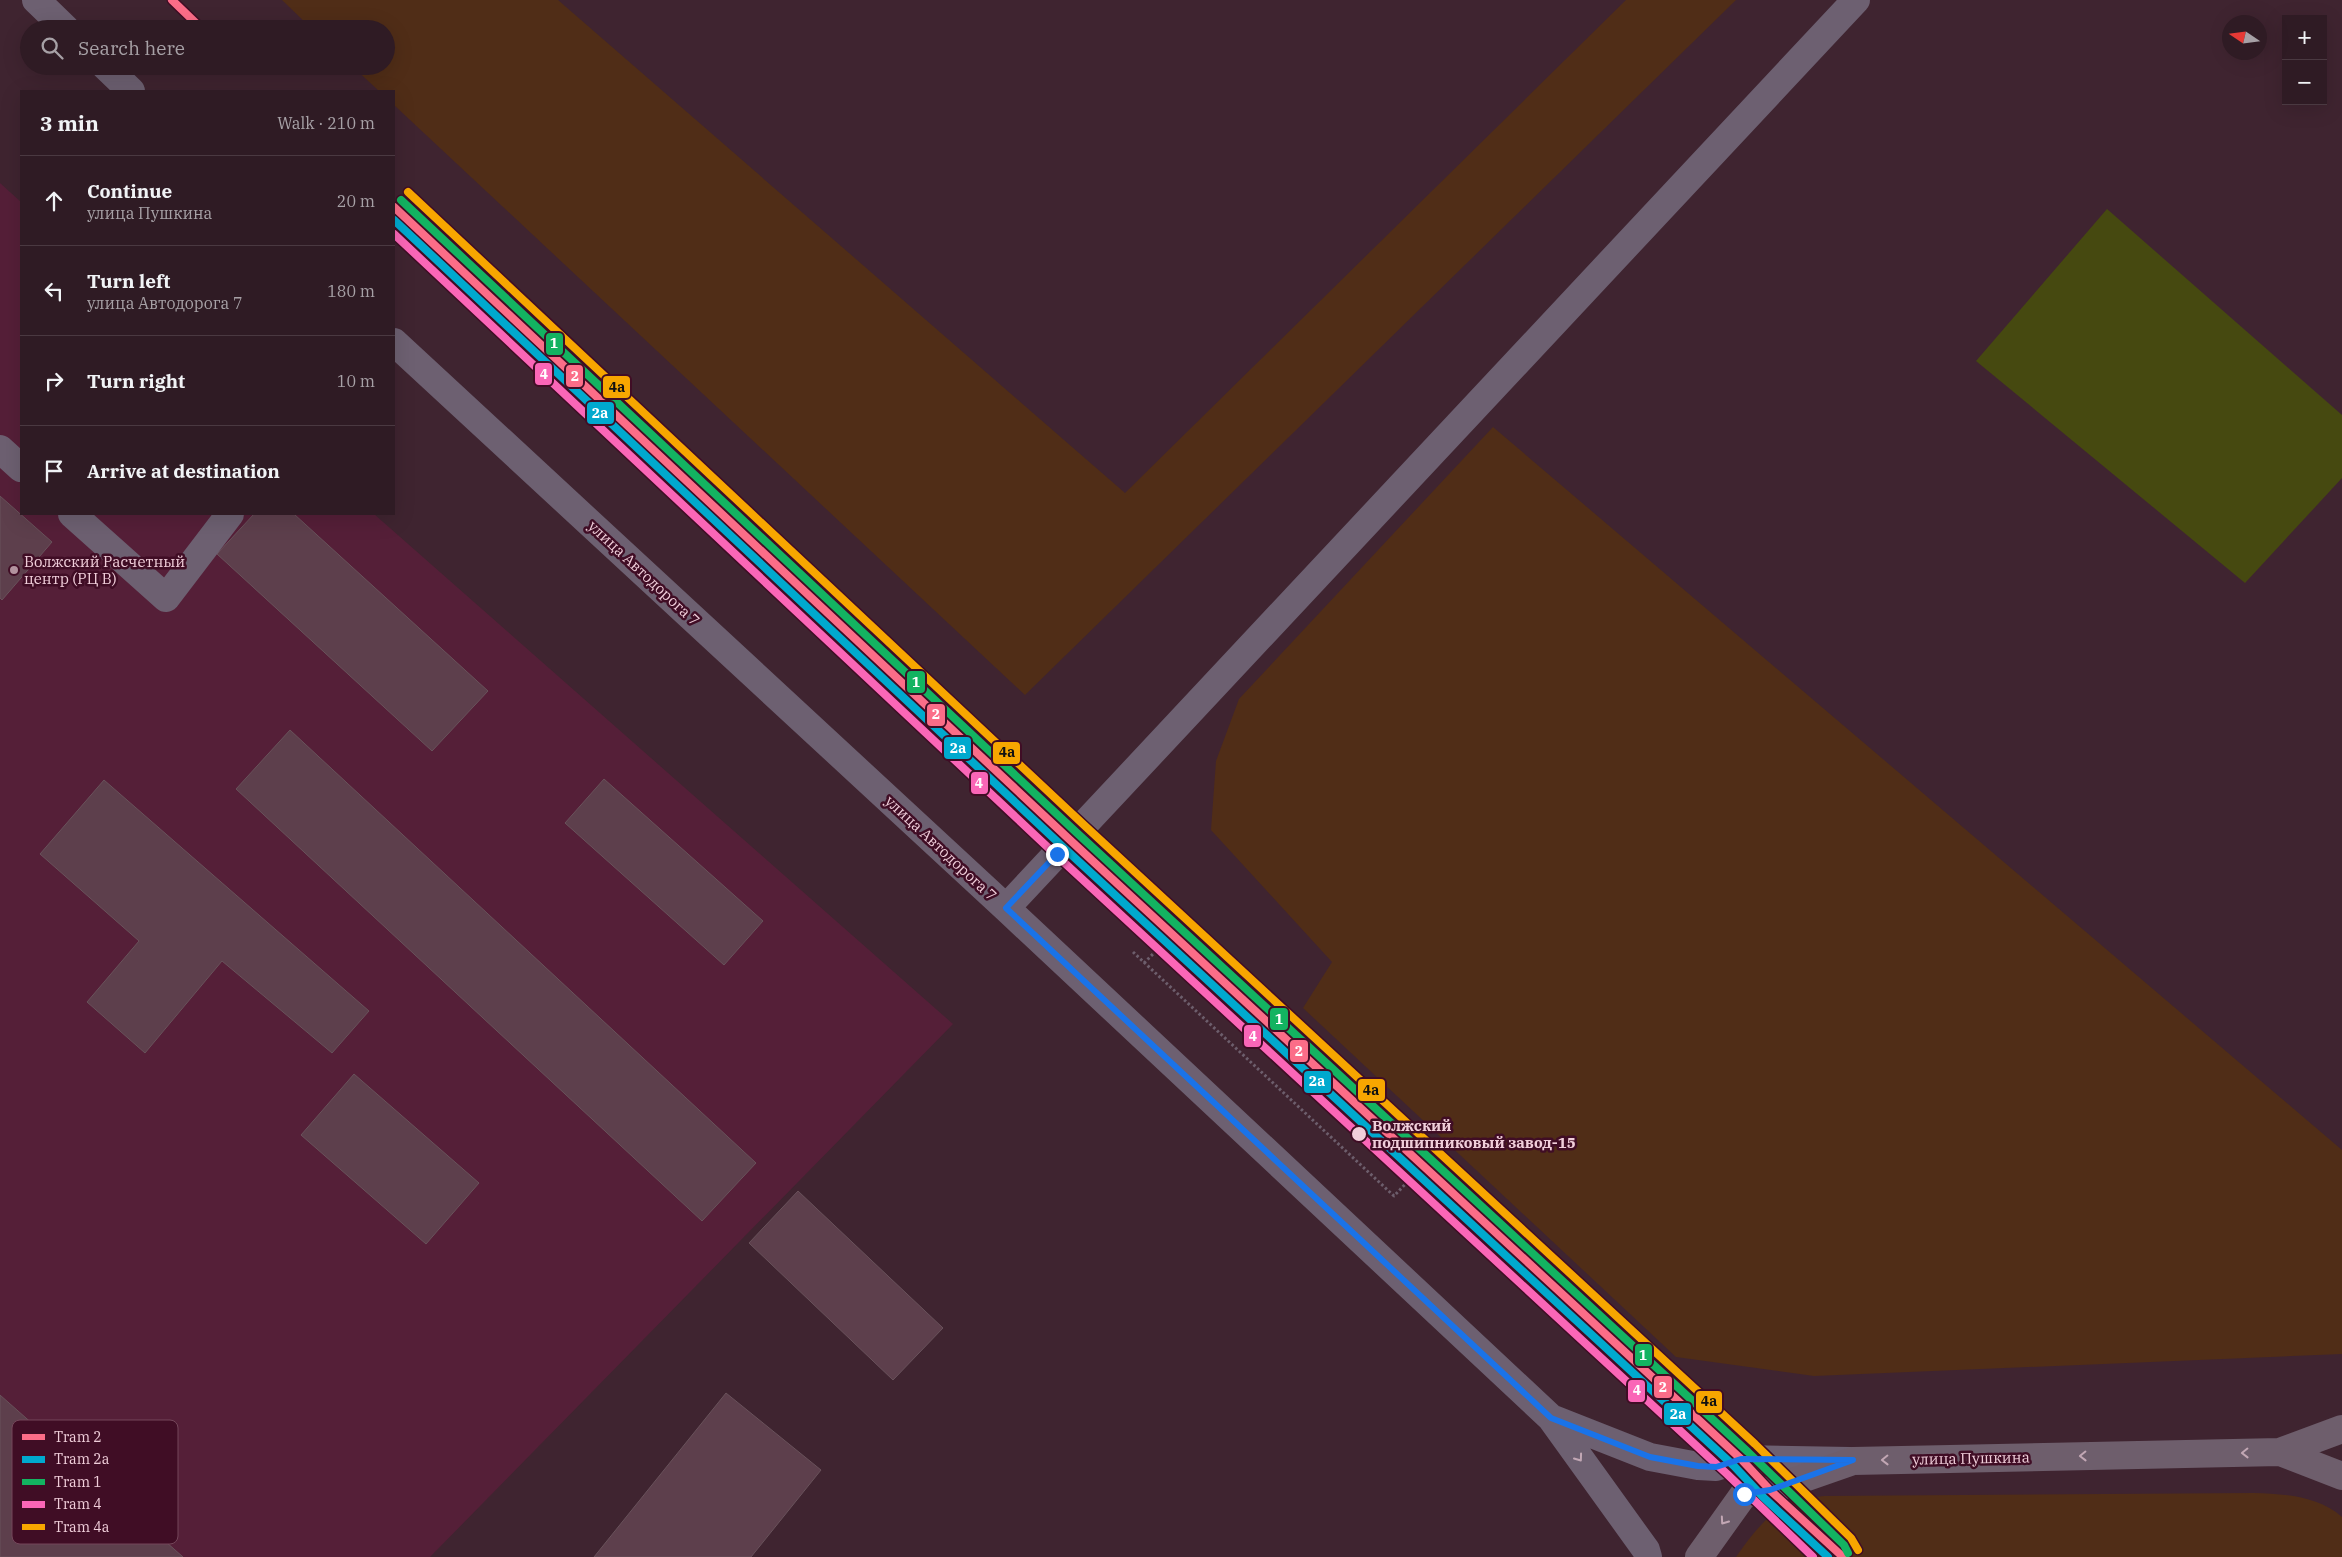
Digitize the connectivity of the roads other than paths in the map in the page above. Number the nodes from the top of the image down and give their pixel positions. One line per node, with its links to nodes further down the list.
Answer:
1 (36, 0): 3 (street)
2 (1856, 0): 11 (street)
3 (57, 20)
4 (114, 75): 5 (street)
5 (130, 90)
6 (395, 343): 11 (street, улица Автодорога 7)
7 (0, 449): 8 (street)
8 (20, 467)
9 (73, 515): 10 (street)
10 (229, 515)
11 (1006, 908): 12 (street, улица Автодорога 7)
12 (1551, 1418): 15 (street, улица Автодорога 7); 17 (street, улица Автодорога 7, one-way to 17)
13 (2342, 1429): 14 (main road, улица Пушкина)
14 (2280, 1452): 15 (main road, улица Пушкина, one-way to 15); 16 (main road, улица Пушкина)
15 (1853, 1460): 18 (main road, улица Пушкина, one-way to 18)
16 (2342, 1476)
17 (1648, 1557)
18 (1699, 1557)

